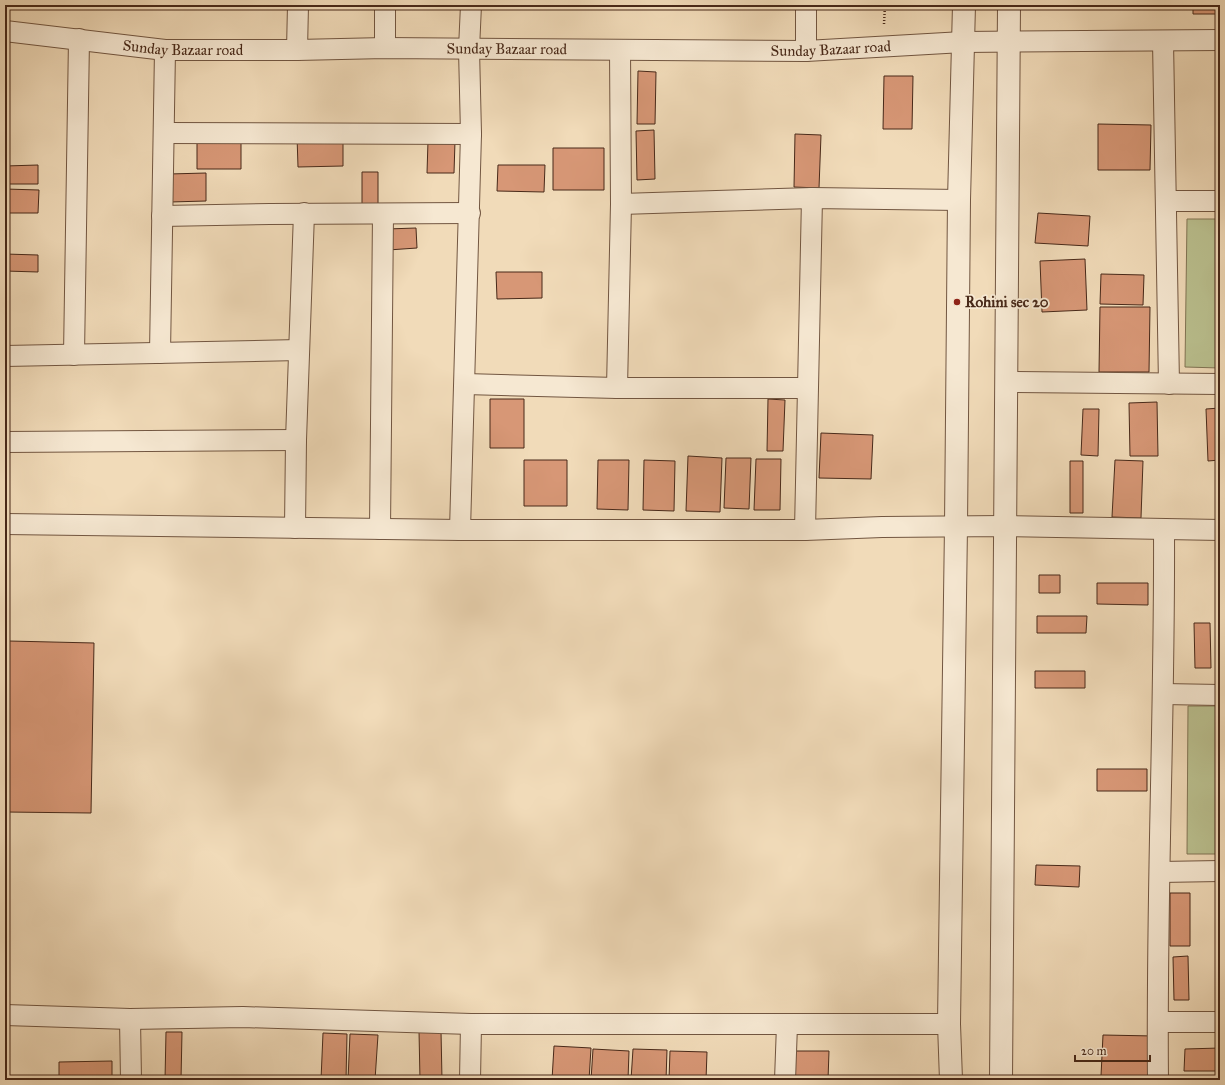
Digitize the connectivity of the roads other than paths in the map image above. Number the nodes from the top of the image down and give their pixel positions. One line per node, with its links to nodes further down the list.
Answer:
1 (298, 5): 16 (street)
2 (385, 5): 13 (street)
3 (471, 5): 14 (street)
4 (806, 5): 18 (street)
5 (964, 5): 12 (street)
6 (1009, 5): 10 (street)
7 (5, 30): 8 (street, Sunday Bazaar road)
8 (79, 40): 15 (street, Sunday Bazaar road); 32 (street)
9 (1220, 40): 11 (street, Sunday Bazaar road)
10 (1009, 41): 11 (street, Sunday Bazaar road); 12 (street, Sunday Bazaar road); 34 (street)
11 (1162, 41): 23 (street)
12 (963, 42): 18 (street, Sunday Bazaar road); 22 (street)
13 (385, 48): 14 (street, Sunday Bazaar road); 16 (street, Sunday Bazaar road)
14 (469, 49): 17 (street, Sunday Bazaar road); 20 (street)
15 (165, 50): 16 (street, Sunday Bazaar road); 19 (street)
16 (297, 50)
17 (620, 50): 18 (street, Sunday Bazaar road); 25 (street)
18 (806, 51)
19 (164, 133): 20 (street); 29 (street)
20 (471, 134): 27 (street)
21 (812, 198): 22 (street); 25 (street); 39 (street)
22 (959, 200): 43 (street)
23 (1166, 201): 24 (street); 36 (street)
24 (1220, 201)
25 (621, 204): 38 (street)
26 (304, 213): 28 (street); 29 (street); 30 (street)
27 (470, 213): 28 (street); 35 (street)
28 (383, 214): 46 (street)
29 (162, 216): 31 (street)
30 (300, 350): 31 (street); 40 (street)
31 (160, 353): 32 (street)
32 (74, 355): 33 (street)
33 (5, 356)
34 (1006, 382): 36 (street); 44 (street)
35 (465, 384): 38 (street); 48 (street)
36 (1169, 384): 37 (street)
37 (1220, 384)
38 (617, 388): 39 (street)
39 (807, 388): 49 (street)
40 (296, 440): 41 (street); 45 (street)
41 (5, 442)
42 (5, 524): 45 (street)
43 (956, 526): 44 (street); 49 (street); 61 (street)
44 (1005, 526): 47 (street); 66 (street)
45 (295, 528): 46 (street)
46 (380, 529): 48 (street)
47 (1164, 529): 50 (street); 51 (street)
48 (460, 530): 49 (street)
49 (805, 530)
50 (1220, 530)
51 (1163, 694): 52 (street); 53 (street)
52 (1220, 695)
53 (1160, 872): 54 (street); 57 (street)
54 (1220, 872)
55 (5, 1015): 56 (street)
56 (130, 1019): 59 (street); 62 (street)
57 (1158, 1022): 58 (street); 67 (street)
58 (1220, 1022)
59 (471, 1024): 60 (street); 63 (street)
60 (787, 1024): 61 (street); 64 (street)
61 (949, 1024): 65 (street)
62 (131, 1080)
63 (470, 1080)
64 (784, 1080)
65 (951, 1080)
66 (1001, 1080)
67 (1158, 1080)

